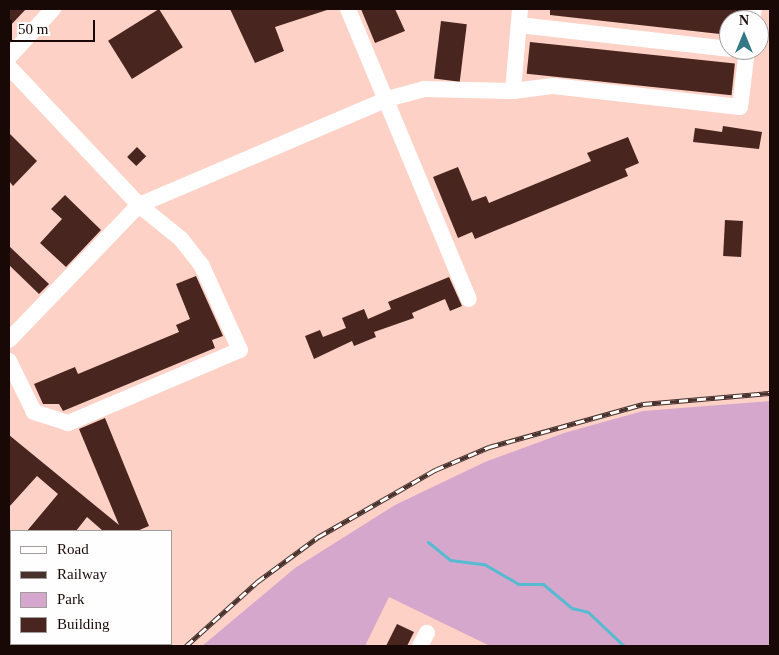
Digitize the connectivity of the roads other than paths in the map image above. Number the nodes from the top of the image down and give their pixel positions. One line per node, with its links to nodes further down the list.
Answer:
1 (53, 9): 6 (lane)
2 (348, 9): 10 (lane)
3 (520, 9): 4 (lane)
4 (519, 25): 5 (lane); 9 (lane)
5 (719, 48)
6 (9, 57)
7 (746, 60): 9 (lane)
8 (9, 67): 11 (lane)
9 (513, 91): 10 (lane)
10 (386, 99): 11 (lane); 12 (lane)
11 (140, 205): 13 (lane); 14 (lane)
12 (469, 299)
13 (9, 340)
14 (9, 361)

